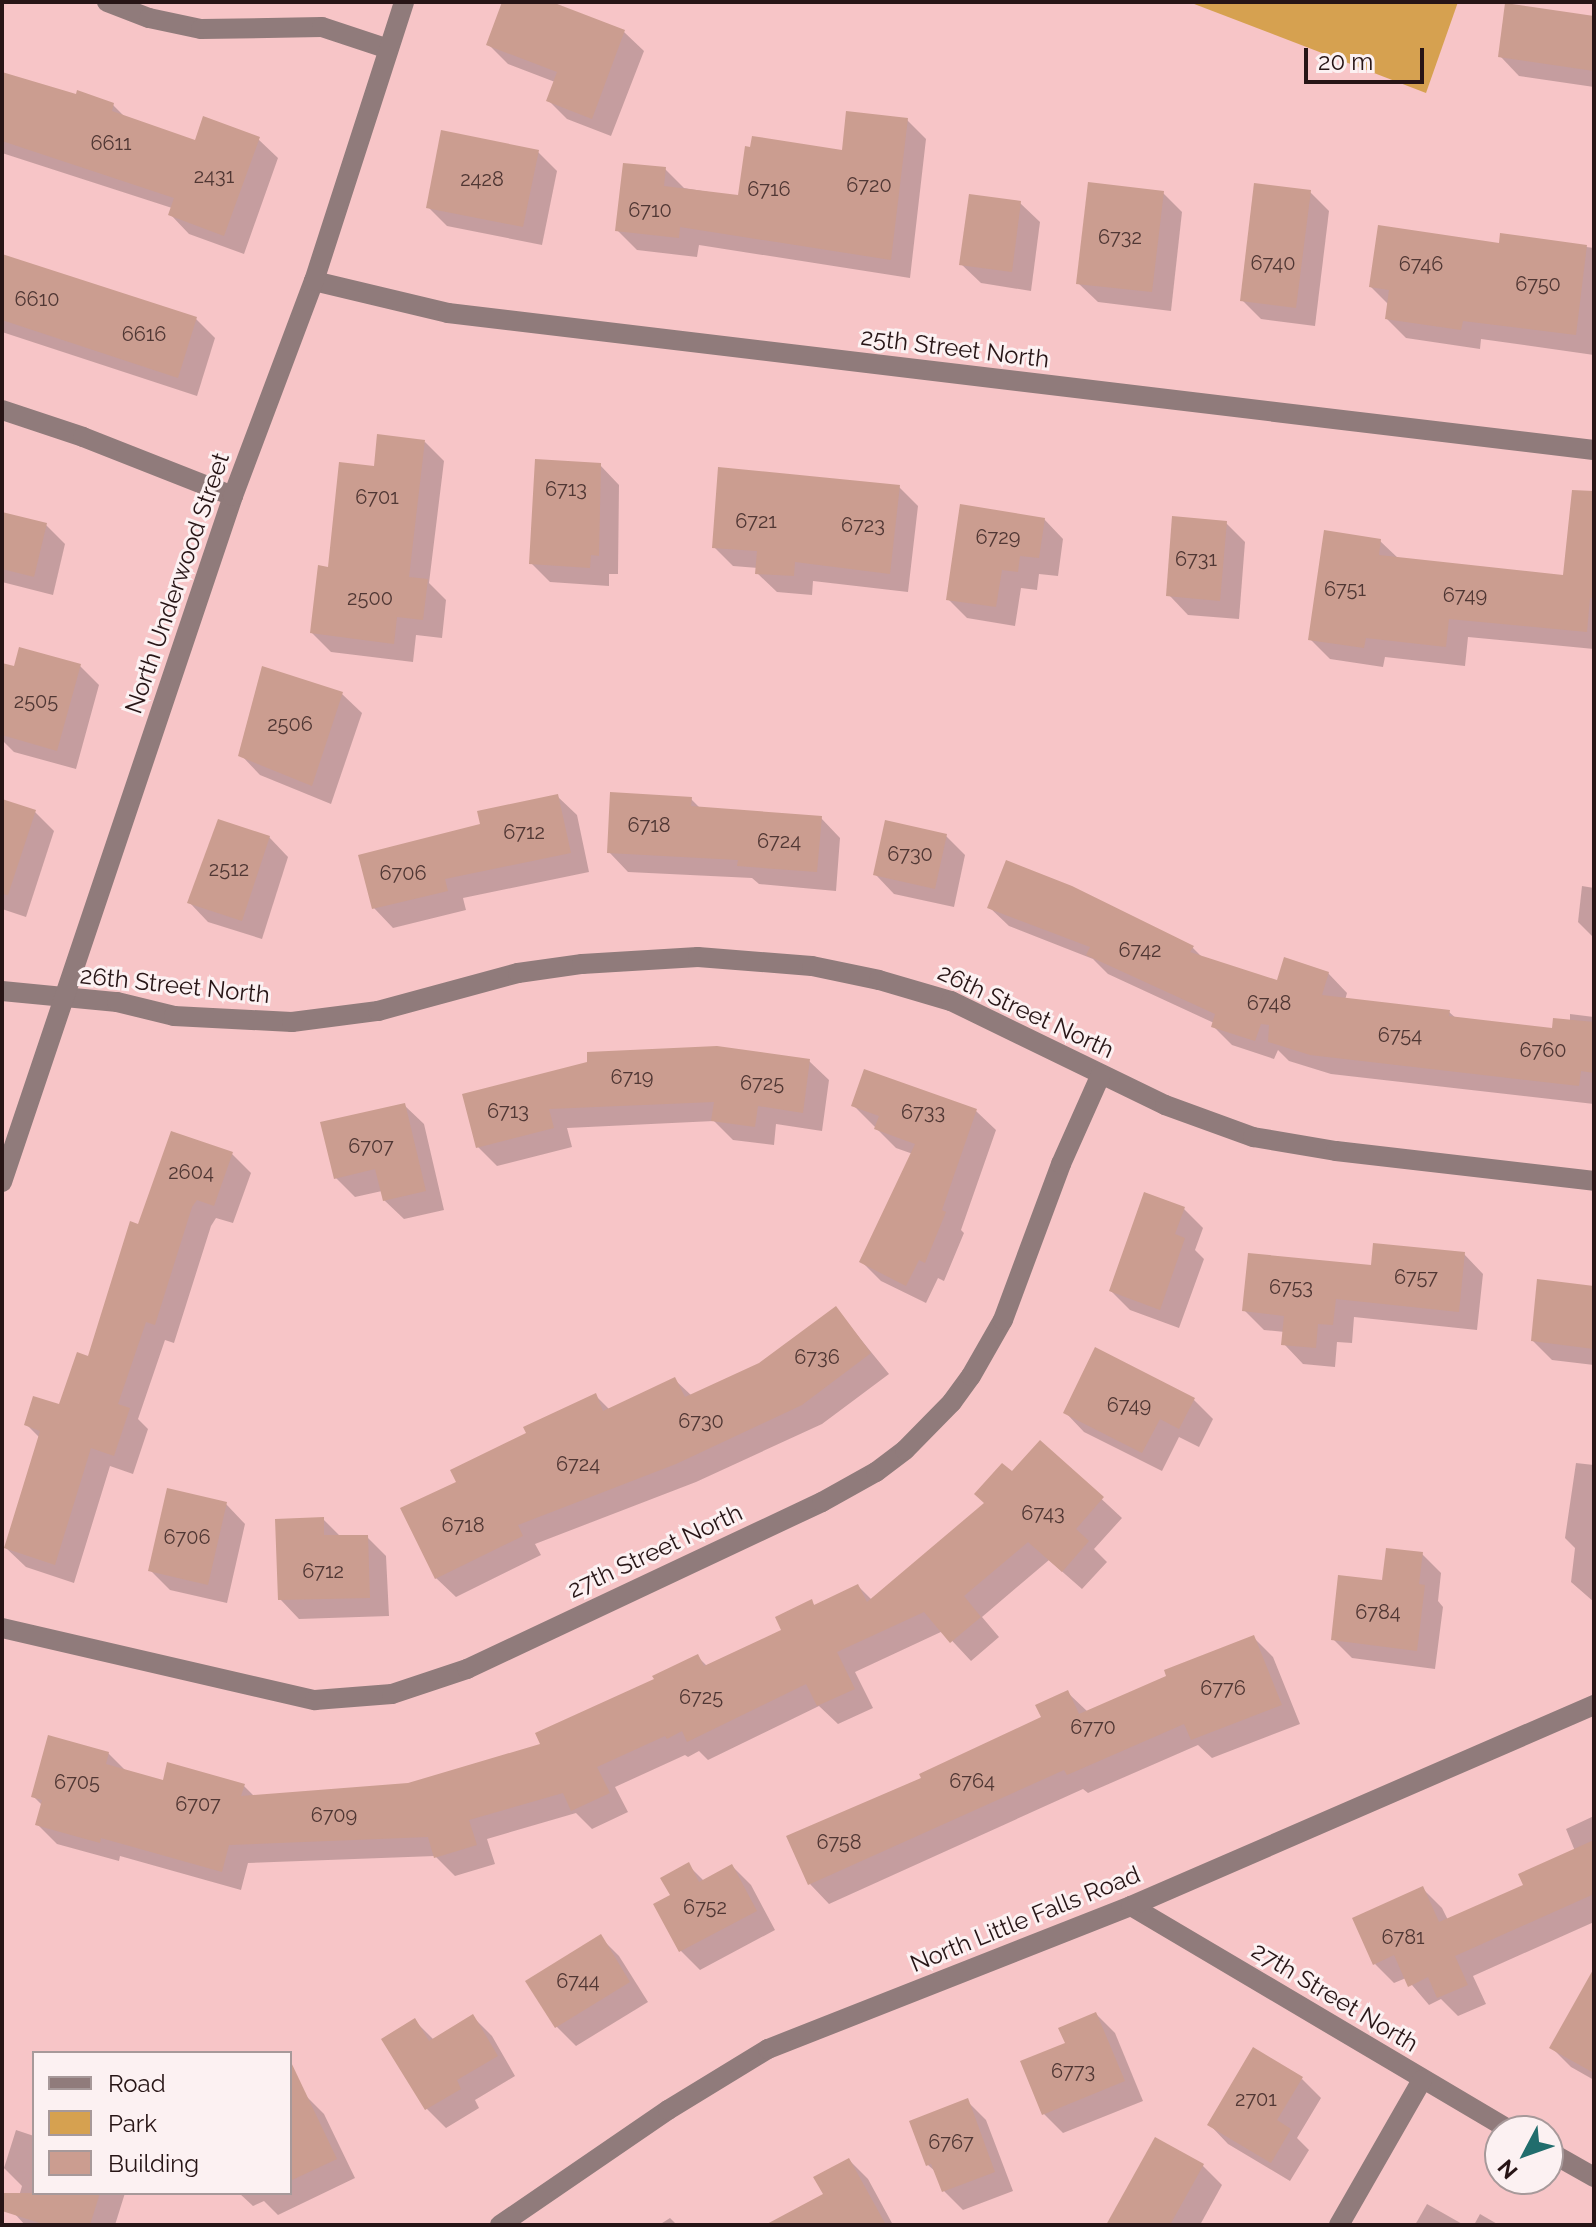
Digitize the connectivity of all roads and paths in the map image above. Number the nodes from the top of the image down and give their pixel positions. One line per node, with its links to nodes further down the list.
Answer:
1 (107, 2): 3 (street)
2 (404, 2): 3 (street, North Underwood Street)
3 (388, 49): 4 (street, North Underwood Street)
4 (314, 281): 6 (street, 25th Street North); 7 (street, North Underwood Street)
5 (2, 410): 7 (street)
6 (1594, 450)
7 (233, 496): 9 (street, North Underwood Street)
8 (2, 991): 9 (street, 26th Street North)
9 (66, 999): 10 (street, 26th Street North); 12 (street, North Underwood Street)
10 (1101, 1074): 11 (street, 26th Street North); 13 (street, 27th Street North)
11 (1594, 1181)
12 (2, 1182)
13 (2, 1628)
14 (1594, 1705): 15 (street, North Little Falls Road)
15 (1131, 1906): 16 (street, 27th Street North); 20 (street, North Little Falls Road)
16 (1422, 2080): 17 (street, 27th Street North); 21 (street)
17 (1484, 2115)
18 (1564, 2160): 19 (street)
19 (1594, 2177)
20 (500, 2225)
21 (1339, 2225)

